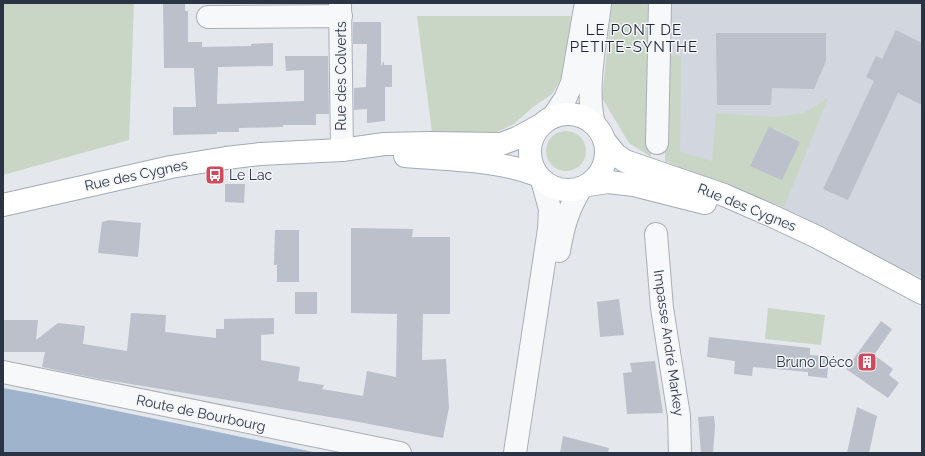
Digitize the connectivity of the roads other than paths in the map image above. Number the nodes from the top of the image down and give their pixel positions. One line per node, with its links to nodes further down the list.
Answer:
1 (586, 3): 6 (street)
2 (600, 3): 7 (street)
3 (660, 3): 8 (street)
4 (340, 9): 5 (street); 9 (street, Rue des Colverts)
5 (208, 17)
6 (547, 120): 7 (main road); 9 (main road, Rue des Cygnes); 10 (main road)
7 (599, 132): 11 (main road); 14 (main road, Rue des Cygnes)
8 (657, 142)
9 (342, 150): 10 (main road, Rue des Cygnes); 12 (main road, Rue des Cygnes)
10 (539, 178): 11 (main road); 17 (street)
11 (584, 186): 14 (main road, Rue des Cygnes); 17 (street)
12 (3, 205)
13 (656, 234): 20 (street, Impasse André Markey)
14 (891, 275): 15 (main road, Rue des Cygnes)
15 (922, 292)
16 (3, 372): 18 (street, Route de Bourbourg)
17 (519, 429): 19 (street)
18 (400, 453)
19 (515, 453)
20 (680, 453)

